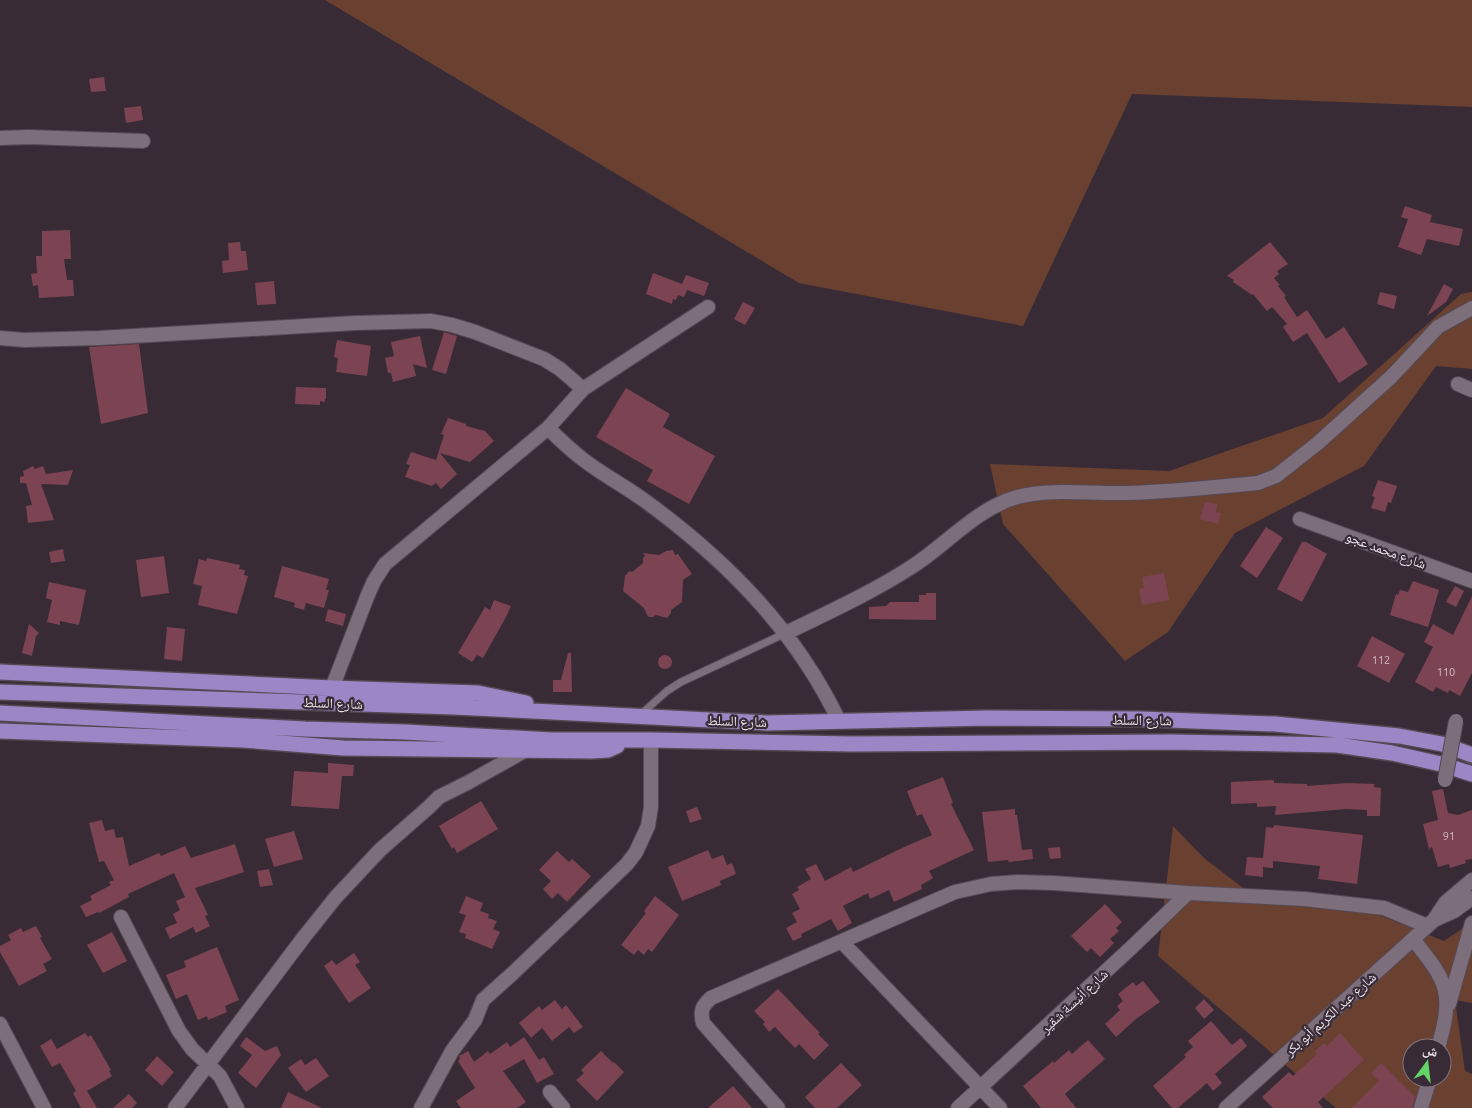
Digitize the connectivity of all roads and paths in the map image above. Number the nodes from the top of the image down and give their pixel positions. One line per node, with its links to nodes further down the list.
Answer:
1 (0, 138): 2 (street)
2 (143, 141)
3 (708, 307): 7 (street)
4 (1472, 308): 12 (street)
5 (0, 338): 7 (street)
6 (1458, 384): 8 (street)
7 (583, 389): 9 (street)
8 (1472, 390)
9 (548, 428): 12 (street); 14 (street)
10 (1300, 519): 11 (street, شارع محمد عجو)
11 (1472, 581)
12 (786, 634): 18 (lane); 19 (street)
13 (0, 672): 14 (main road)
14 (332, 688): 16 (main road)
15 (0, 692): 16 (main road, شارع السلط)
16 (559, 712): 18 (main road, شارع السلط)
17 (0, 713): 22 (main road, شارع السلط)
18 (638, 717): 19 (main road, شارع السلط)
19 (839, 721): 25 (main road, شارع السلط)
20 (1456, 721): 27 (street, bridge)
21 (0, 731): 24 (main road)
22 (632, 740): 23 (main road, شارع السلط); 24 (main road)
23 (651, 740): 26 (main road, شارع السلط); 46 (street)
24 (526, 750): 39 (street)
25 (1472, 755)
26 (1472, 774)
27 (1445, 780)
28 (1472, 880): 32 (street, شارع عبد الكريم أبو بكر)
29 (1188, 892): 32 (street); 35 (street); 40 (street, شارع أنيسة شقير)
30 (1472, 898): 32 (street, شارع عبد الكريم أبو بكر)
31 (121, 917): 39 (street)
32 (1431, 923): 34 (street, شارع عبد الكريم أبو بكر)
33 (1472, 923): 36 (street)
34 (1412, 939): 36 (street); 51 (street, شارع عبد الكريم أبو بكر)
35 (842, 942): 40 (street); 48 (street)
36 (1446, 1014): 38 (street)
37 (0, 1024): 43 (street)
38 (1440, 1038)
39 (208, 1064): 44 (street); 45 (street)
40 (981, 1088): 49 (street, شارع أنيسة شقير); 50 (street)
41 (1427, 1088): 52 (street)
42 (550, 1092): 47 (street)
43 (44, 1108)
44 (175, 1108)
45 (237, 1108)
46 (421, 1108)
47 (563, 1108)
48 (778, 1108)
49 (958, 1108)
50 (1000, 1108)
51 (1226, 1108)
52 (1421, 1108)

